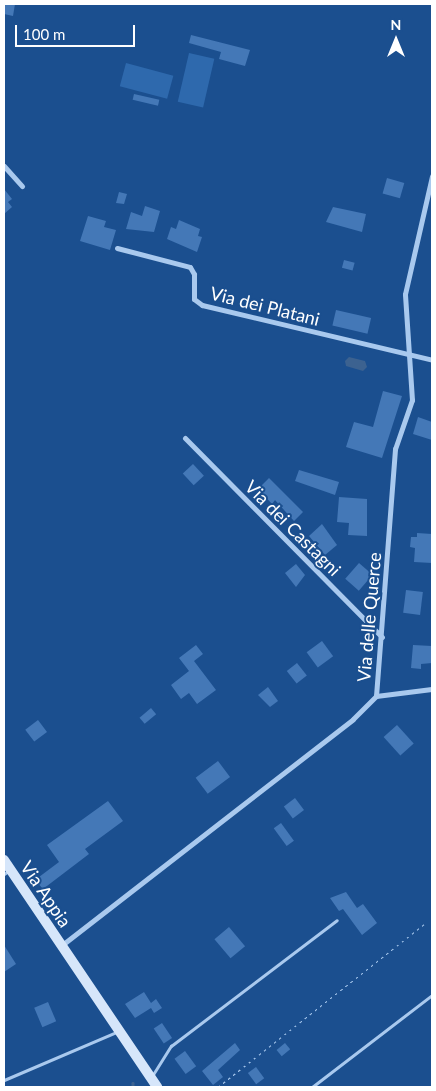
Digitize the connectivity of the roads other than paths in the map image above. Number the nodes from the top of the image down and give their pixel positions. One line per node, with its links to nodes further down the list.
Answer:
1 (4, 166): 3 (street)
2 (432, 176): 5 (street, Via delle Querce)
3 (22, 186)
4 (117, 248): 5 (street, Via dei Platani)
5 (409, 354): 6 (street); 8 (street, Via delle Querce)
6 (432, 360)
7 (185, 438): 8 (street, Via dei Castagni)
8 (382, 637): 10 (street, Via delle Querce)
9 (432, 689): 10 (street)
10 (376, 696): 14 (street, Via delle Querce)
11 (4, 860): 12 (street, Via Appia)
12 (7, 872): 14 (street, Via Appia)
13 (337, 920): 18 (lane)
14 (61, 945): 16 (street, Via Appia)
15 (432, 995): 19 (lane)
16 (119, 1031): 17 (lane); 18 (street, Via Appia)
17 (4, 1080)
18 (154, 1083)
19 (312, 1087)

